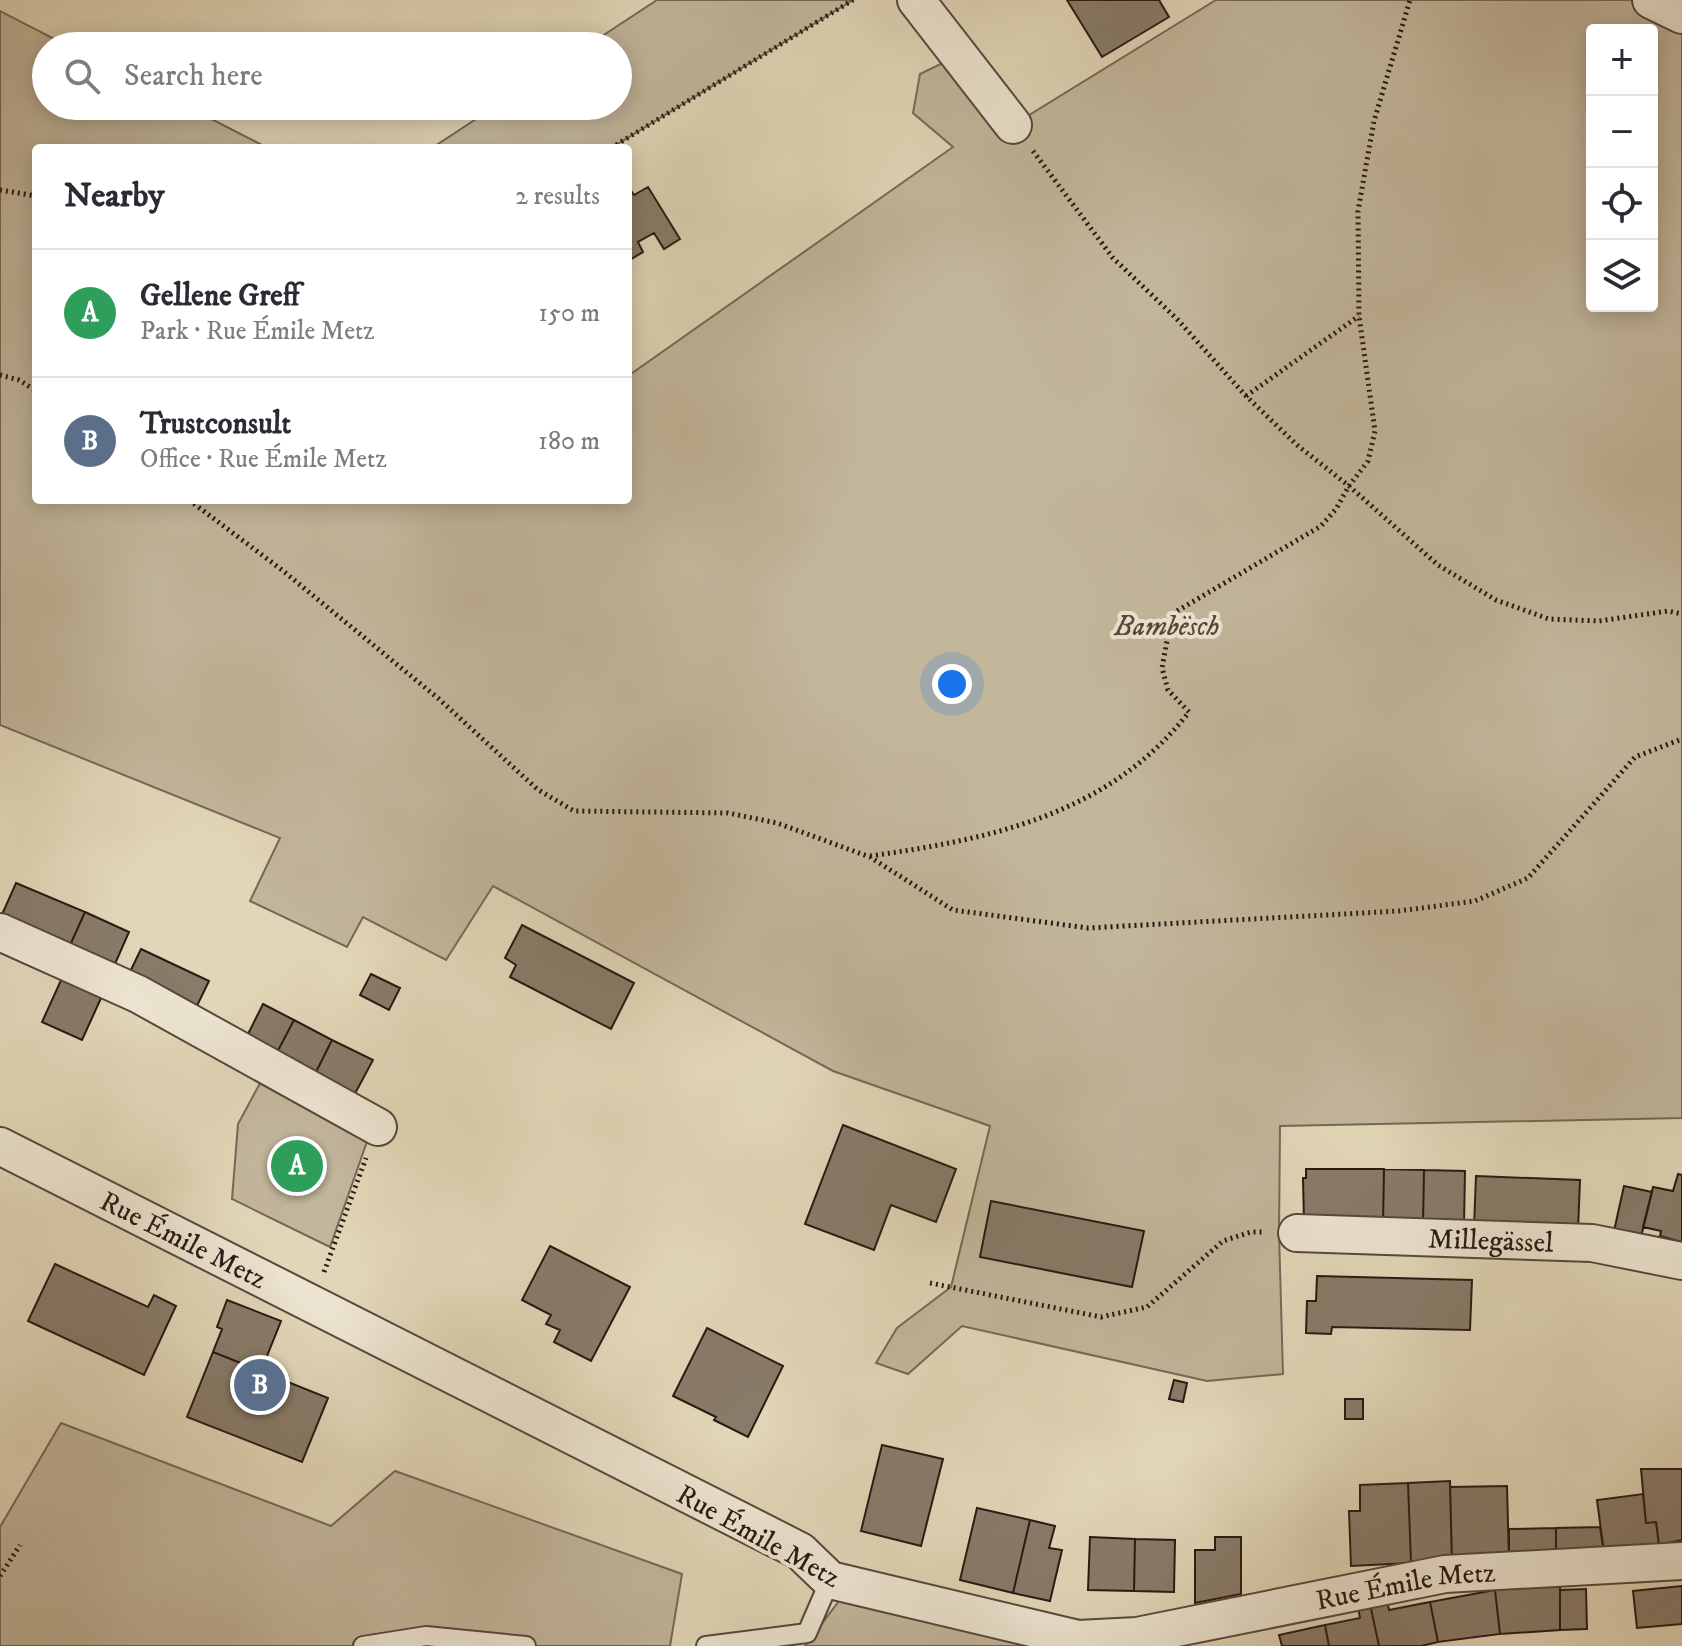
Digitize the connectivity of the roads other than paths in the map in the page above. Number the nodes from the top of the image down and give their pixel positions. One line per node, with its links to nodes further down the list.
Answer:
1 (916, 0): 4 (street)
2 (1651, 0): 3 (street)
3 (1682, 15)
4 (1013, 125)
5 (0, 932): 6 (street)
6 (378, 1127)
7 (0, 1146): 11 (street, Rue Émile Metz)
8 (1297, 1233): 9 (street, Millegässel)
9 (1682, 1261)
10 (1682, 1561): 11 (street, Rue Émile Metz)
11 (830, 1580): 14 (lane)
12 (363, 1646): 13 (lane)
13 (526, 1646)
14 (706, 1646)

